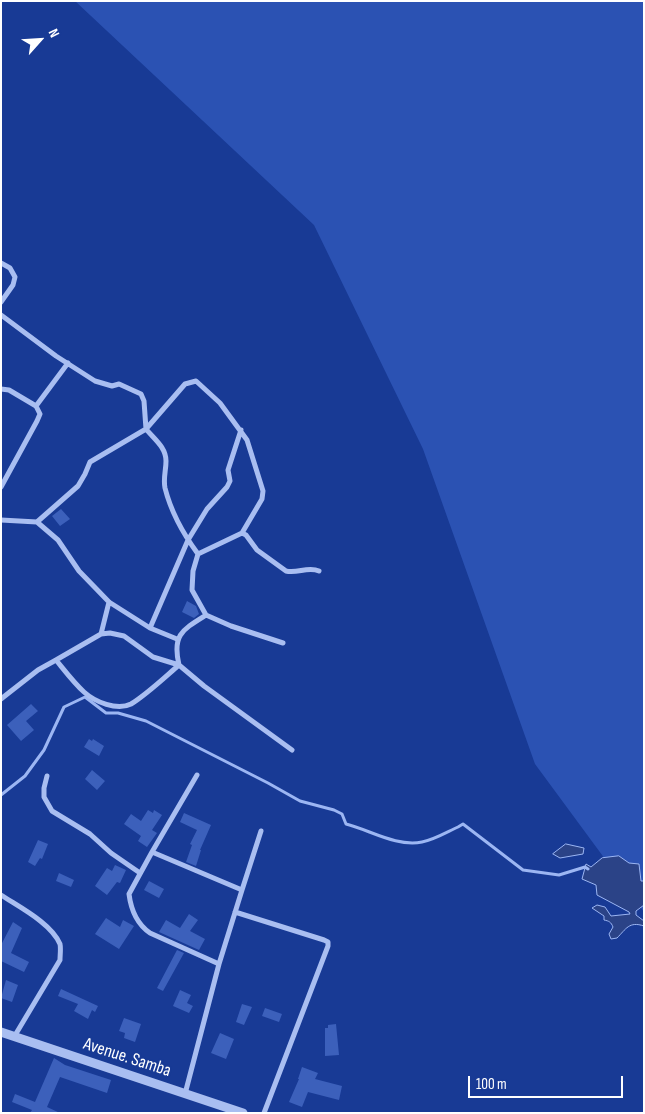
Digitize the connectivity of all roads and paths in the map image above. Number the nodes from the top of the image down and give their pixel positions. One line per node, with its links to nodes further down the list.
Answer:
1 (1, 263): 2 (street)
2 (1, 302)
3 (1, 315): 4 (street)
4 (68, 363): 6 (street); 7 (street)
5 (1, 388): 6 (street)
6 (36, 406): 9 (street)
7 (146, 429): 8 (street); 11 (street); 13 (street)
8 (240, 430): 12 (street); 13 (street)
9 (1, 487)
10 (1, 520): 11 (street)
11 (37, 522): 16 (street)
12 (242, 533): 14 (street); 15 (street)
13 (188, 540): 14 (street); 18 (street)
14 (198, 554): 17 (street)
15 (319, 571)
16 (109, 602): 18 (street); 19 (street)
17 (206, 615): 20 (street); 21 (street)
18 (150, 628): 20 (street)
19 (102, 634): 22 (street); 23 (street)
20 (177, 639): 23 (street)
21 (283, 643)
22 (56, 660): 23 (street); 24 (street)
23 (179, 665): 25 (street)
24 (1, 700)
25 (292, 750)
26 (197, 775): 29 (street)
27 (47, 776): 30 (street)
28 (261, 831): 31 (street)
29 (152, 852): 30 (street); 31 (street)
30 (140, 873): 34 (street)
31 (242, 890): 33 (street)
32 (1, 895): 36 (street)
33 (235, 912): 34 (street); 39 (street)
34 (218, 964): 37 (street)
35 (1, 1032): 36 (street, Avenue. Samba)
36 (14, 1037): 37 (street, Avenue. Samba)
37 (185, 1094): 38 (street, Avenue. Samba)
38 (243, 1113)
39 (264, 1113)

